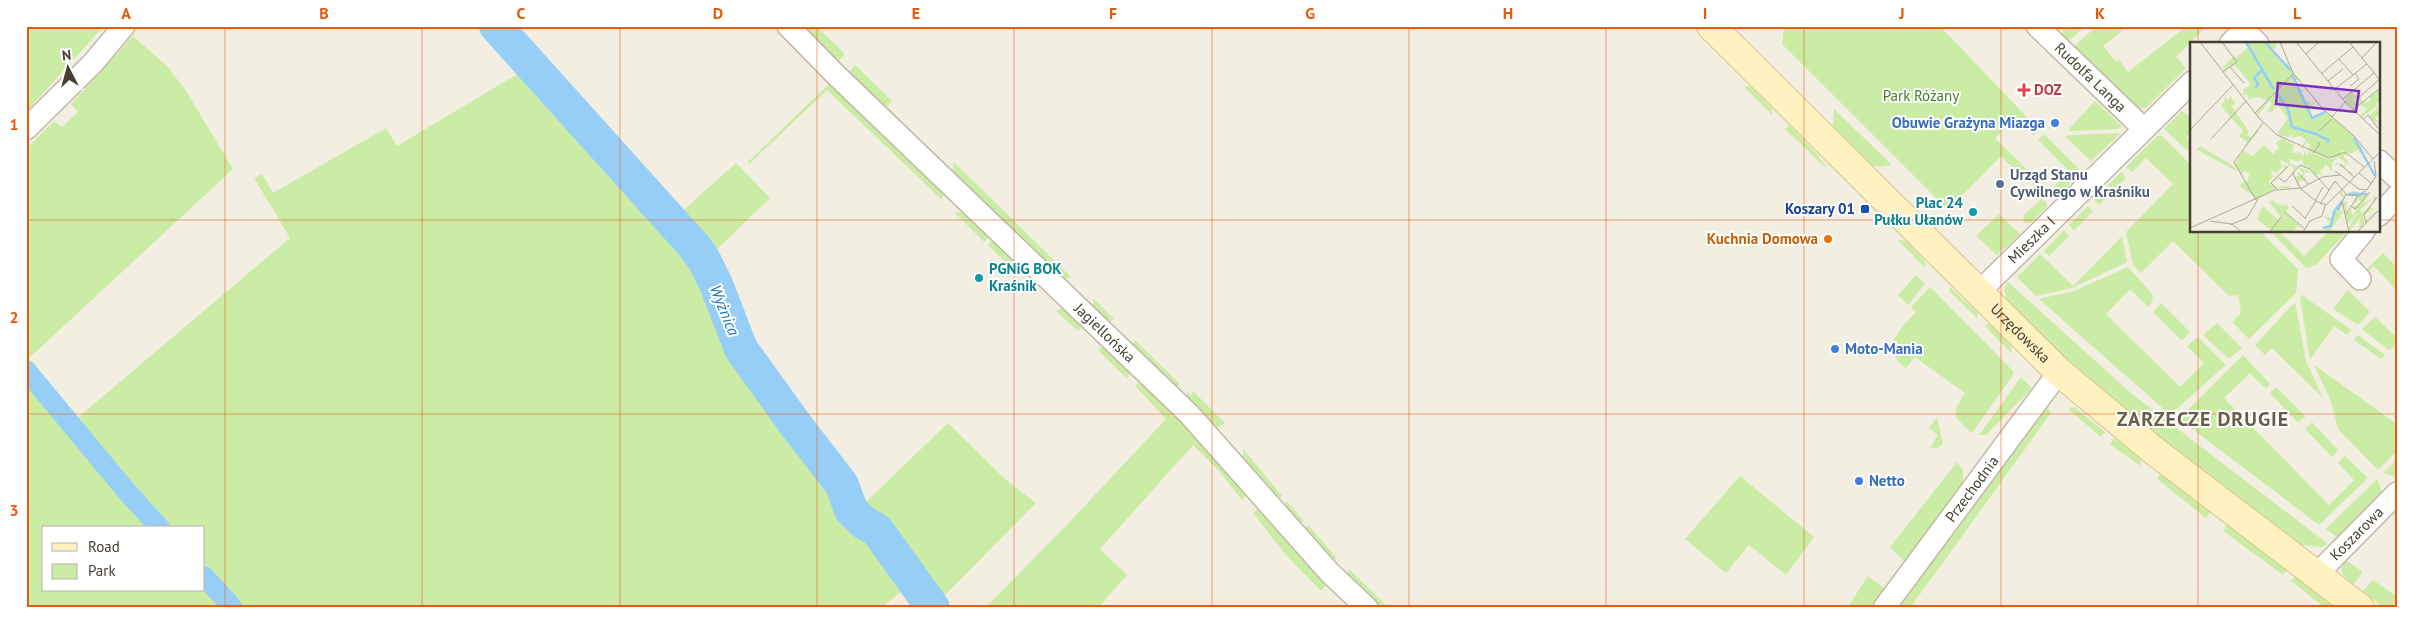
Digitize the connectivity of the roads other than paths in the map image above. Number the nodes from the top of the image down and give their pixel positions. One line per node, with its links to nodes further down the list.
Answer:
1 (124, 26): 6 (street)
2 (788, 26): 18 (street, Jagiellońska)
3 (1711, 26): 14 (street, Urzędowska)
4 (2037, 26): 7 (street, Rudolfa Langa)
5 (2190, 84): 7 (street, Mieszka I)
6 (26, 129)
7 (2144, 129): 14 (street, Mieszka I)
8 (2380, 162): 9 (street)
9 (2397, 178)
10 (2397, 196): 11 (street)
11 (2380, 214)
12 (2363, 232): 13 (street)
13 (2360, 279)
14 (1979, 292): 15 (street, Urzędowska)
15 (2059, 372): 17 (street, Urzędowska); 19 (street, Przechodnia)
16 (2397, 493): 17 (street, Koszarowa)
17 (2316, 574): 20 (street, Urzędowska)
18 (1367, 608)
19 (1884, 608)
20 (2360, 608)

